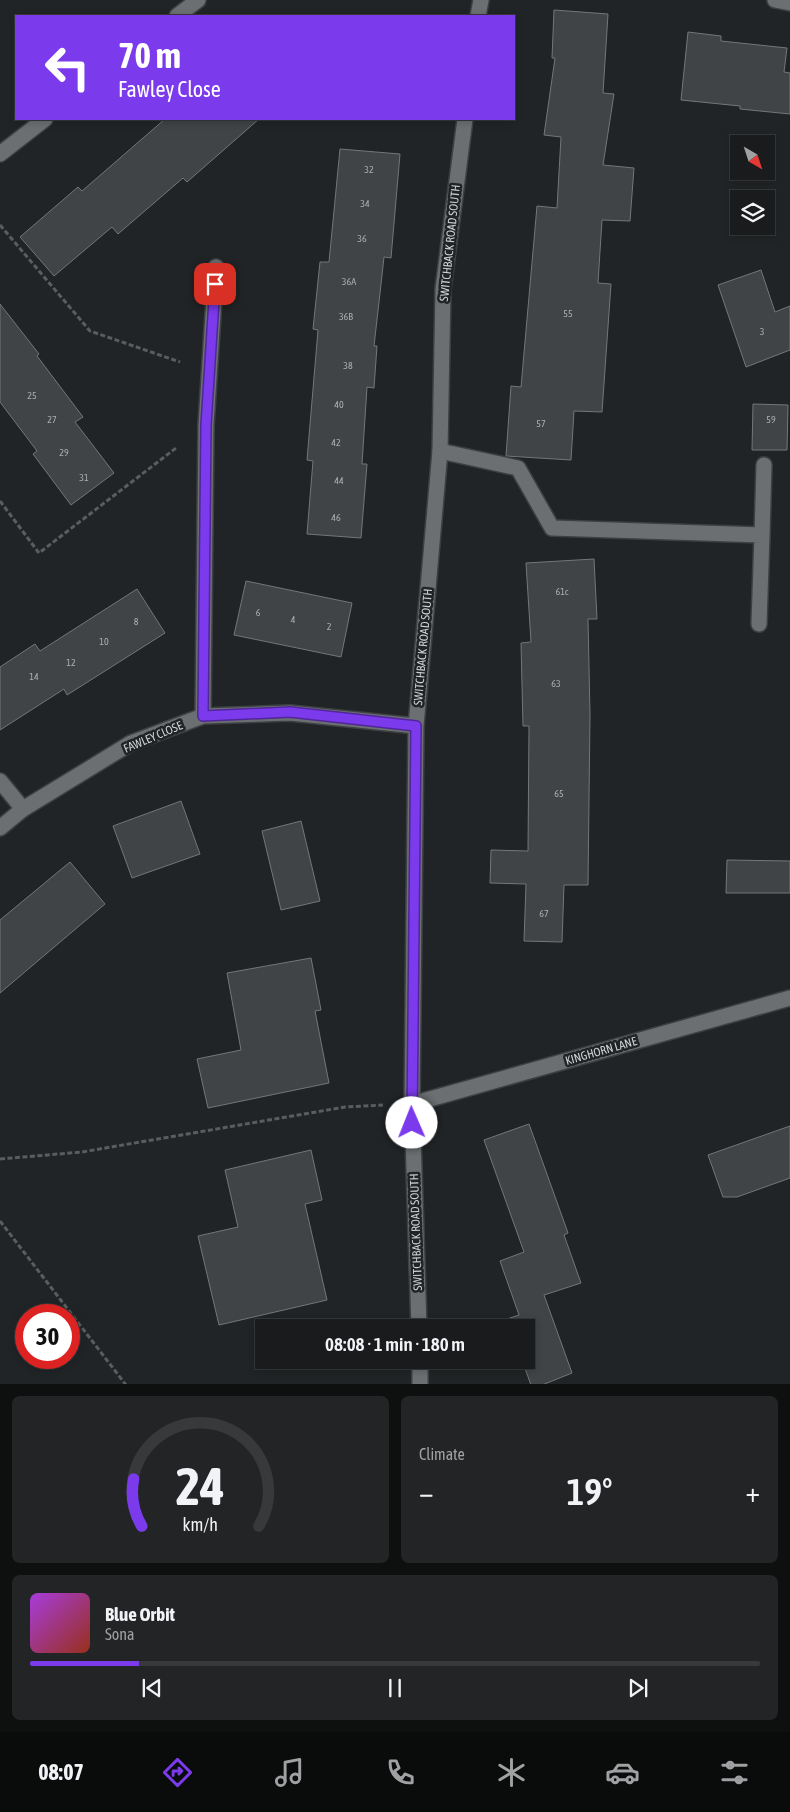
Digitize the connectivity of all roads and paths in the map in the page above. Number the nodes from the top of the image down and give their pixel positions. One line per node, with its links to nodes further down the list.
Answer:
1 (198, 0): 5 (street)
2 (480, 0): 6 (street)
3 (774, 0): 4 (street)
4 (790, 3)
5 (178, 15)
6 (478, 15)
7 (44, 120): 9 (street)
8 (465, 120): 14 (street, SWITCHBACK ROAD SOUTH)
9 (0, 154)
10 (0, 225): 12 (path)
11 (216, 267): 12 (street)
12 (209, 372): 13 (street)
13 (206, 425): 16 (path); 19 (street)
14 (440, 451): 17 (street); 20 (street, SWITCHBACK ROAD SOUTH)
15 (764, 465): 17 (street)
16 (0, 501)
17 (762, 535): 18 (street)
18 (759, 624)
19 (203, 716): 20 (street, FAWLEY CLOSE); 22 (street, FAWLEY CLOSE)
20 (416, 726): 25 (street, SWITCHBACK ROAD SOUTH)
21 (0, 781): 22 (street)
22 (23, 809): 23 (street, FAWLEY CLOSE)
23 (0, 828)
24 (790, 998): 25 (street, KINGHORN LANE)
25 (412, 1104): 26 (path); 28 (street, SWITCHBACK ROAD SOUTH)
26 (0, 1159)
27 (0, 1221): 30 (path)
28 (419, 1319)
29 (420, 1369): 31 (street)
30 (126, 1384)
31 (420, 1384)

